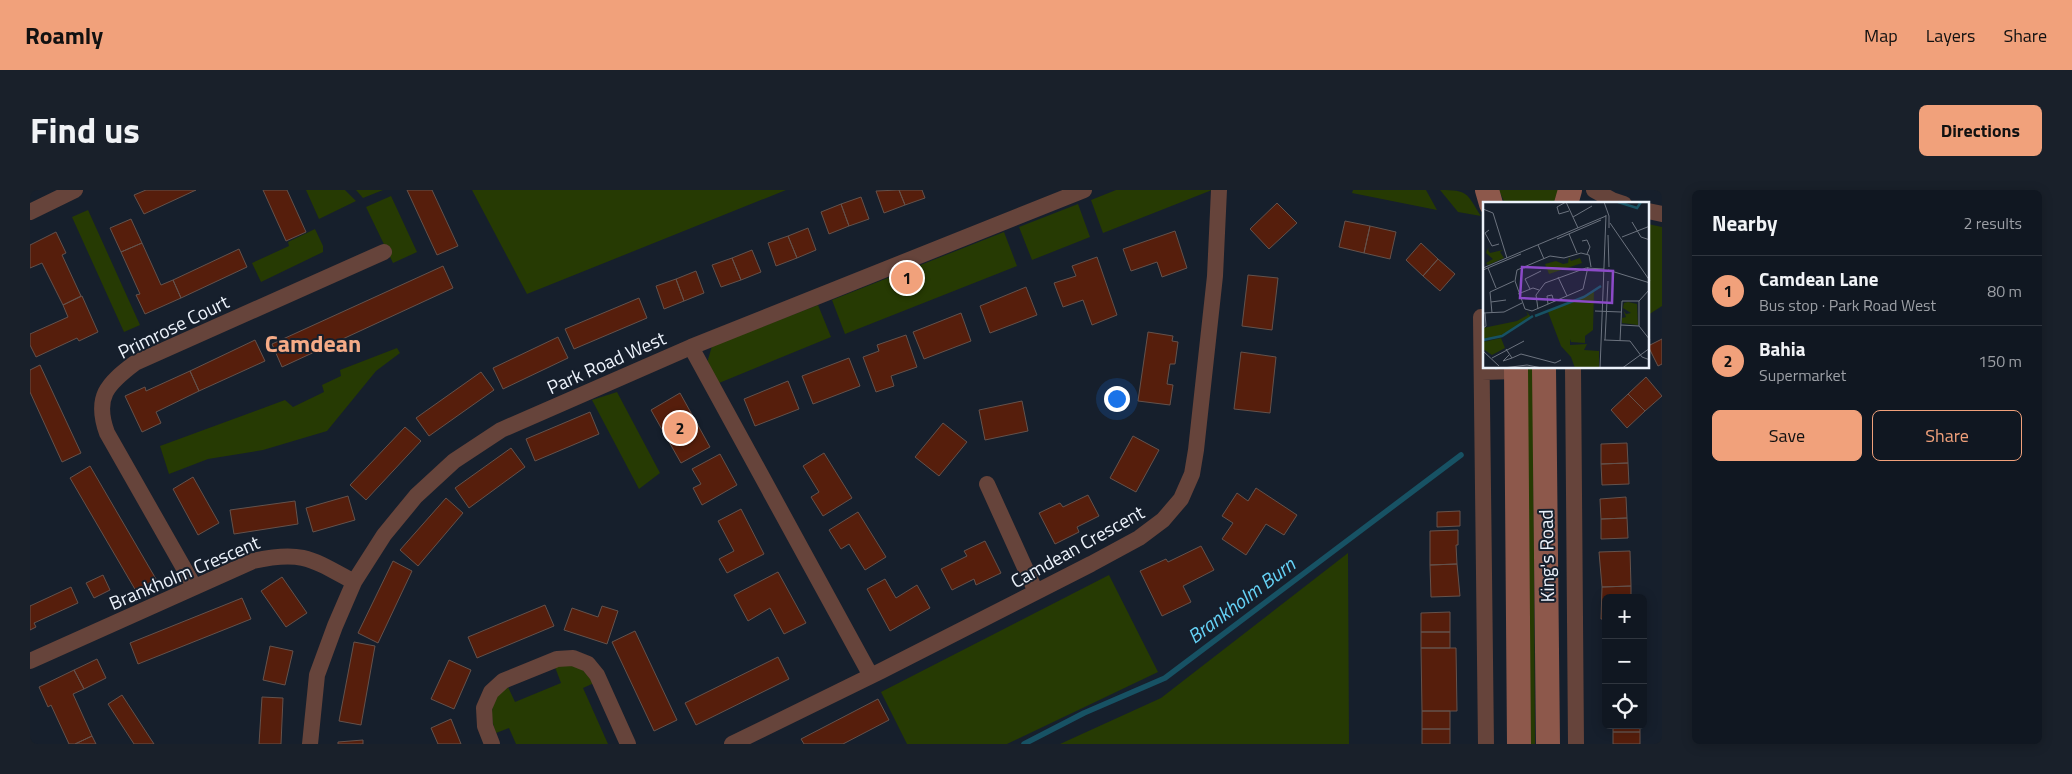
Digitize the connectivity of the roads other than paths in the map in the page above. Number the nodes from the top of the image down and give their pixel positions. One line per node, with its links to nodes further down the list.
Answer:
1 (76, 190): 8 (street)
2 (1084, 190): 11 (street, Park Road West)
3 (1219, 190): 20 (street, Camdean Crescent)
4 (1476, 190): 6 (street)
5 (1594, 190): 7 (street)
6 (1488, 202)
7 (1620, 202)
8 (30, 212)
9 (384, 252): 19 (street, Primrose Court)
10 (1481, 317): 14 (street)
11 (691, 347): 18 (street, Park Road West); 22 (street)
12 (1516, 369): 14 (street); 28 (main road, King's Road)
13 (1572, 369): 16 (street)
14 (1482, 372): 27 (street)
15 (1544, 378): 16 (street); 29 (main road, King's Road)
16 (1573, 389): 30 (street)
17 (987, 484): 20 (street)
18 (354, 582): 19 (street, Brankholm Crescent); 23 (street, Park Road West)
19 (194, 586): 21 (street, Brankholm Crescent)
20 (1036, 592): 22 (street, Camdean Crescent)
21 (30, 661)
22 (871, 676): 26 (street, Camdean Crescent)
23 (310, 744)
24 (492, 744): 25 (street)
25 (628, 744)
26 (732, 744)
27 (1486, 744)
28 (1519, 744)
29 (1548, 744)
30 (1576, 744)

